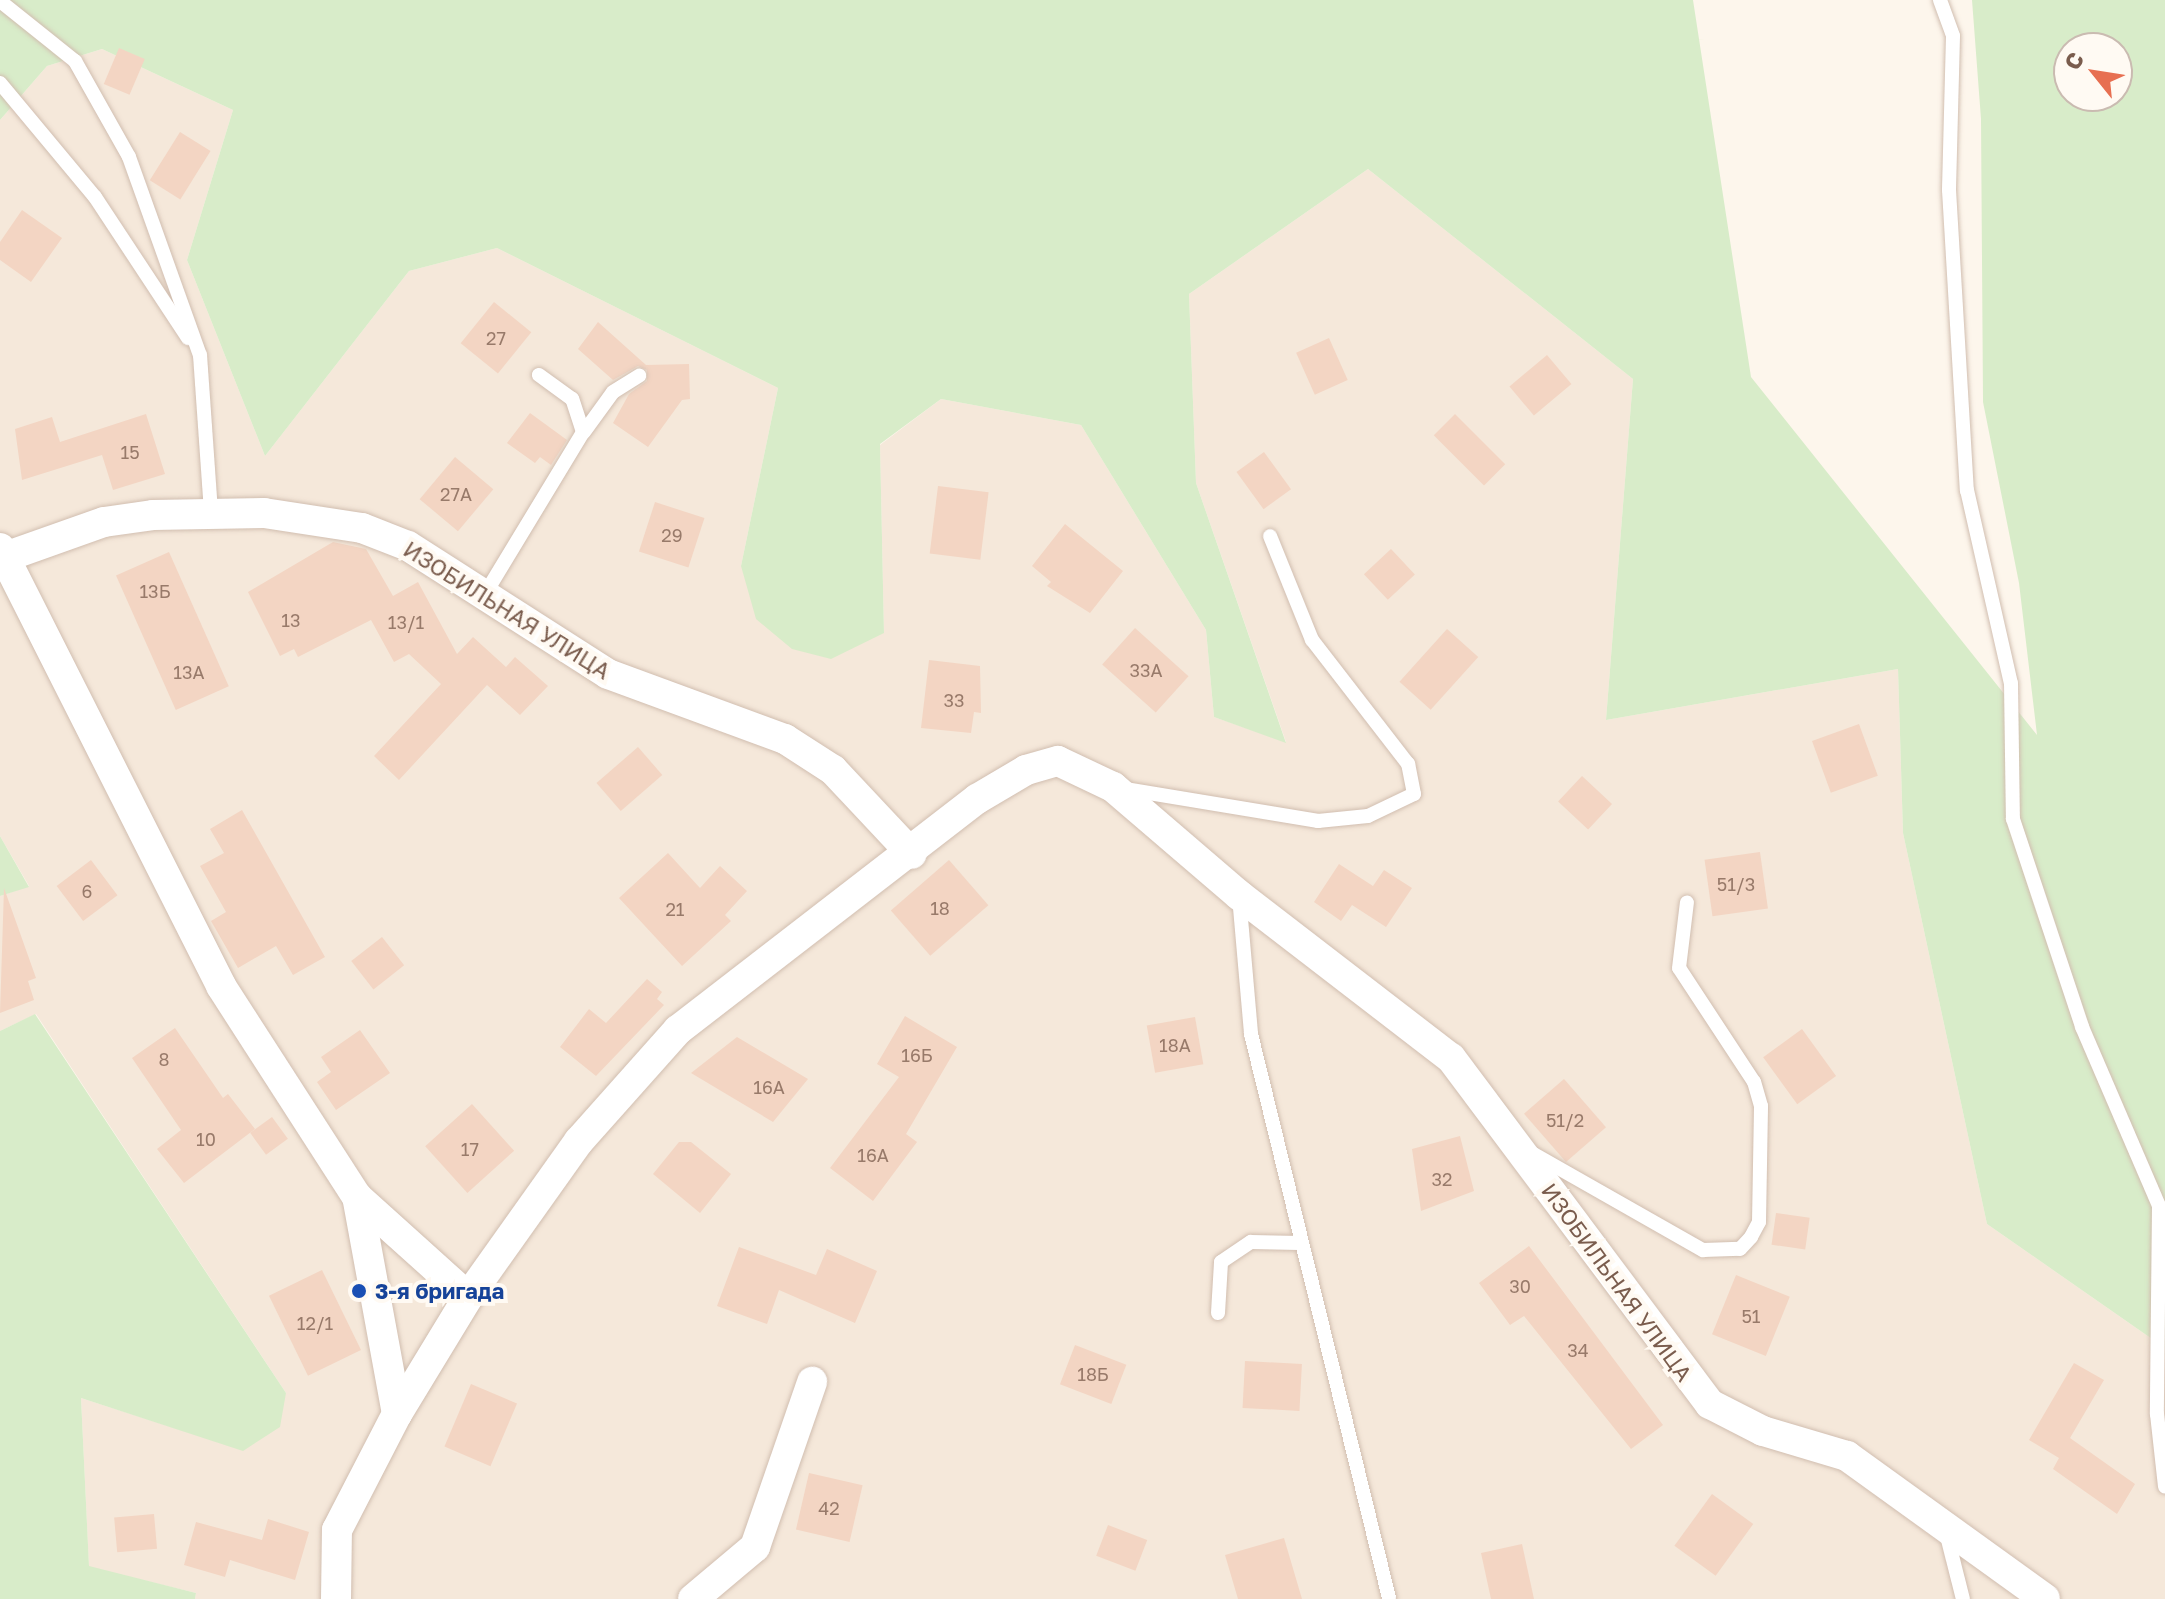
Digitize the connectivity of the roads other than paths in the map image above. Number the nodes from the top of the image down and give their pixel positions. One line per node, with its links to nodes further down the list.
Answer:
1 (1940, 0): 23 (lane)
2 (0, 1): 4 (lane)
3 (0, 83): 4 (lane)
4 (200, 355): 8 (lane)
5 (539, 375): 7 (lane)
6 (639, 376): 7 (lane)
7 (583, 432): 11 (lane)
8 (211, 511): 10 (street, ИЗОБИЛЬНАЯ УЛИЦА); 11 (street, ИЗОБИЛЬНАЯ УЛИЦА)
9 (1270, 536): 12 (lane)
10 (4, 552): 17 (street)
11 (485, 594): 13 (street, ИЗОБИЛЬНАЯ УЛИЦА)
12 (1113, 787): 13 (street, ИЗОБИЛЬНАЯ УЛИЦА); 14 (street, ИЗОБИЛЬНАЯ УЛИЦА)
13 (912, 854): 19 (street, ИЗОБИЛЬНАЯ УЛИЦА)
14 (1239, 895): 16 (street, ИЗОБИЛЬНАЯ УЛИЦА); 18 (lane)
15 (1687, 902): 16 (lane)
16 (1514, 1142): 24 (street, ИЗОБИЛЬНАЯ УЛИЦА)
17 (357, 1197): 19 (street); 22 (street)
18 (1299, 1243): 20 (lane); 27 (lane)
19 (468, 1297): 22 (street, ИЗОБИЛЬНАЯ УЛИЦА)
20 (1218, 1313)
21 (812, 1382): 26 (street)
22 (397, 1414): 25 (street, ИЗОБИЛЬНАЯ УЛИЦА)
23 (2165, 1487)
24 (1943, 1520): 29 (lane); 30 (street, ИЗОБИЛЬНАЯ УЛИЦА)
25 (336, 1599)
26 (693, 1599)
27 (1388, 1599): 28 (lane)
28 (1396, 1599)
29 (1963, 1599)
30 (2045, 1599)

